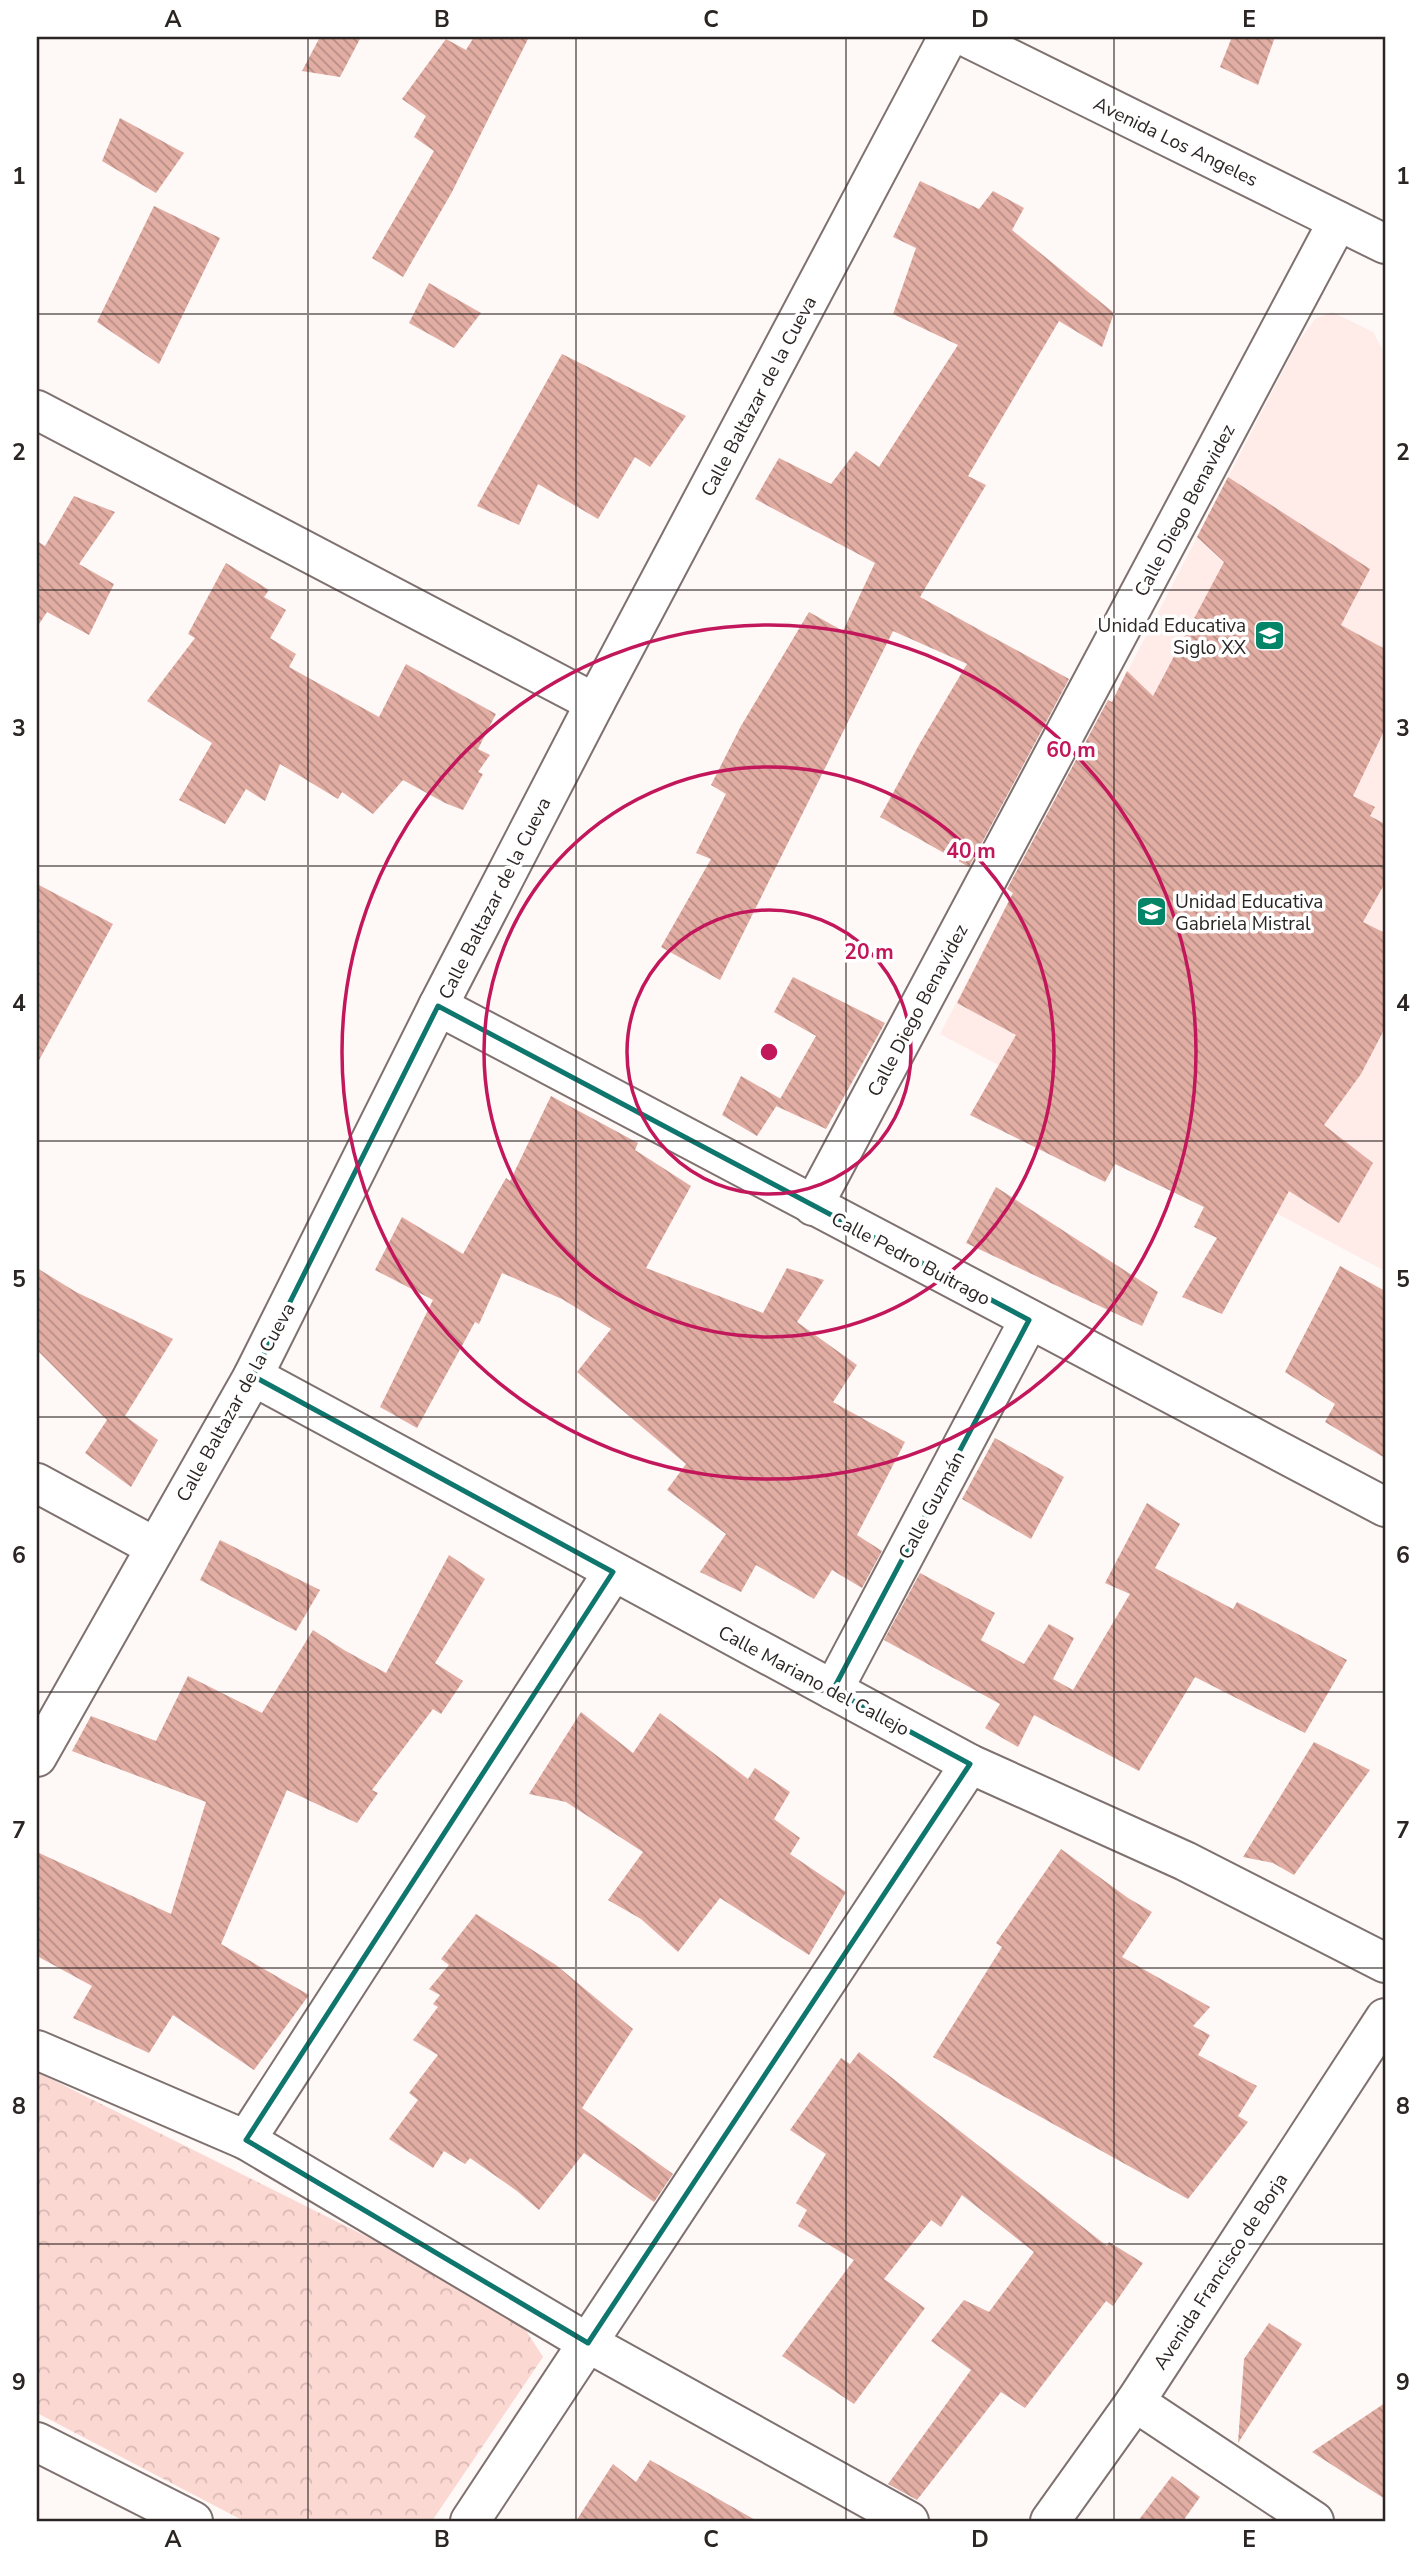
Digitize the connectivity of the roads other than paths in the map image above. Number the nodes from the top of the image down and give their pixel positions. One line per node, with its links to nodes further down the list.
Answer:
1 (948, 37): 6 (street, Calle Baltazar de la Cueva)
2 (967, 37): 3 (street, Avenida Los Angeles)
3 (1338, 221): 4 (street, Avenida Los Angeles); 8 (street, Calle Diego Benavidez)
4 (1385, 244)
5 (37, 410): 6 (street)
6 (596, 703): 7 (street, Calle Baltazar de la Cueva)
7 (438, 1006): 8 (street, Calle Pedro Buitrago); 10 (street, Calle Baltazar de la Cueva)
8 (813, 1206): 9 (street, Calle Pedro Buitrago)
9 (1029, 1320): 12 (street, Calle Pedro Buitrago); 15 (street, Calle Guzmán)
10 (253, 1376): 13 (street, Calle Baltazar de la Cueva); 14 (street, Calle Mariano del Callejo)
11 (37, 1483): 13 (street)
12 (1385, 1507)
13 (155, 1547): 16 (street, Calle Baltazar de la Cueva)
14 (612, 1572): 15 (street, Calle Mariano del Callejo); 21 (street)
15 (833, 1690): 17 (street, Calle Mariano del Callejo)
16 (37, 1756)
17 (970, 1763): 18 (street, Calle Mariano del Callejo); 22 (street)
18 (1385, 1963)
19 (1385, 2018): 23 (street, Avenida Francisco de Borja)
20 (37, 2050): 21 (street)
21 (246, 2140): 22 (street)
22 (588, 2343): 26 (street); 27 (street)
23 (1135, 2402): 28 (street, Avenida Francisco de Borja); 29 (street)
24 (37, 2442): 25 (street)
25 (193, 2521)
26 (470, 2521)
27 (909, 2521)
28 (1050, 2521)
29 (1314, 2521)

